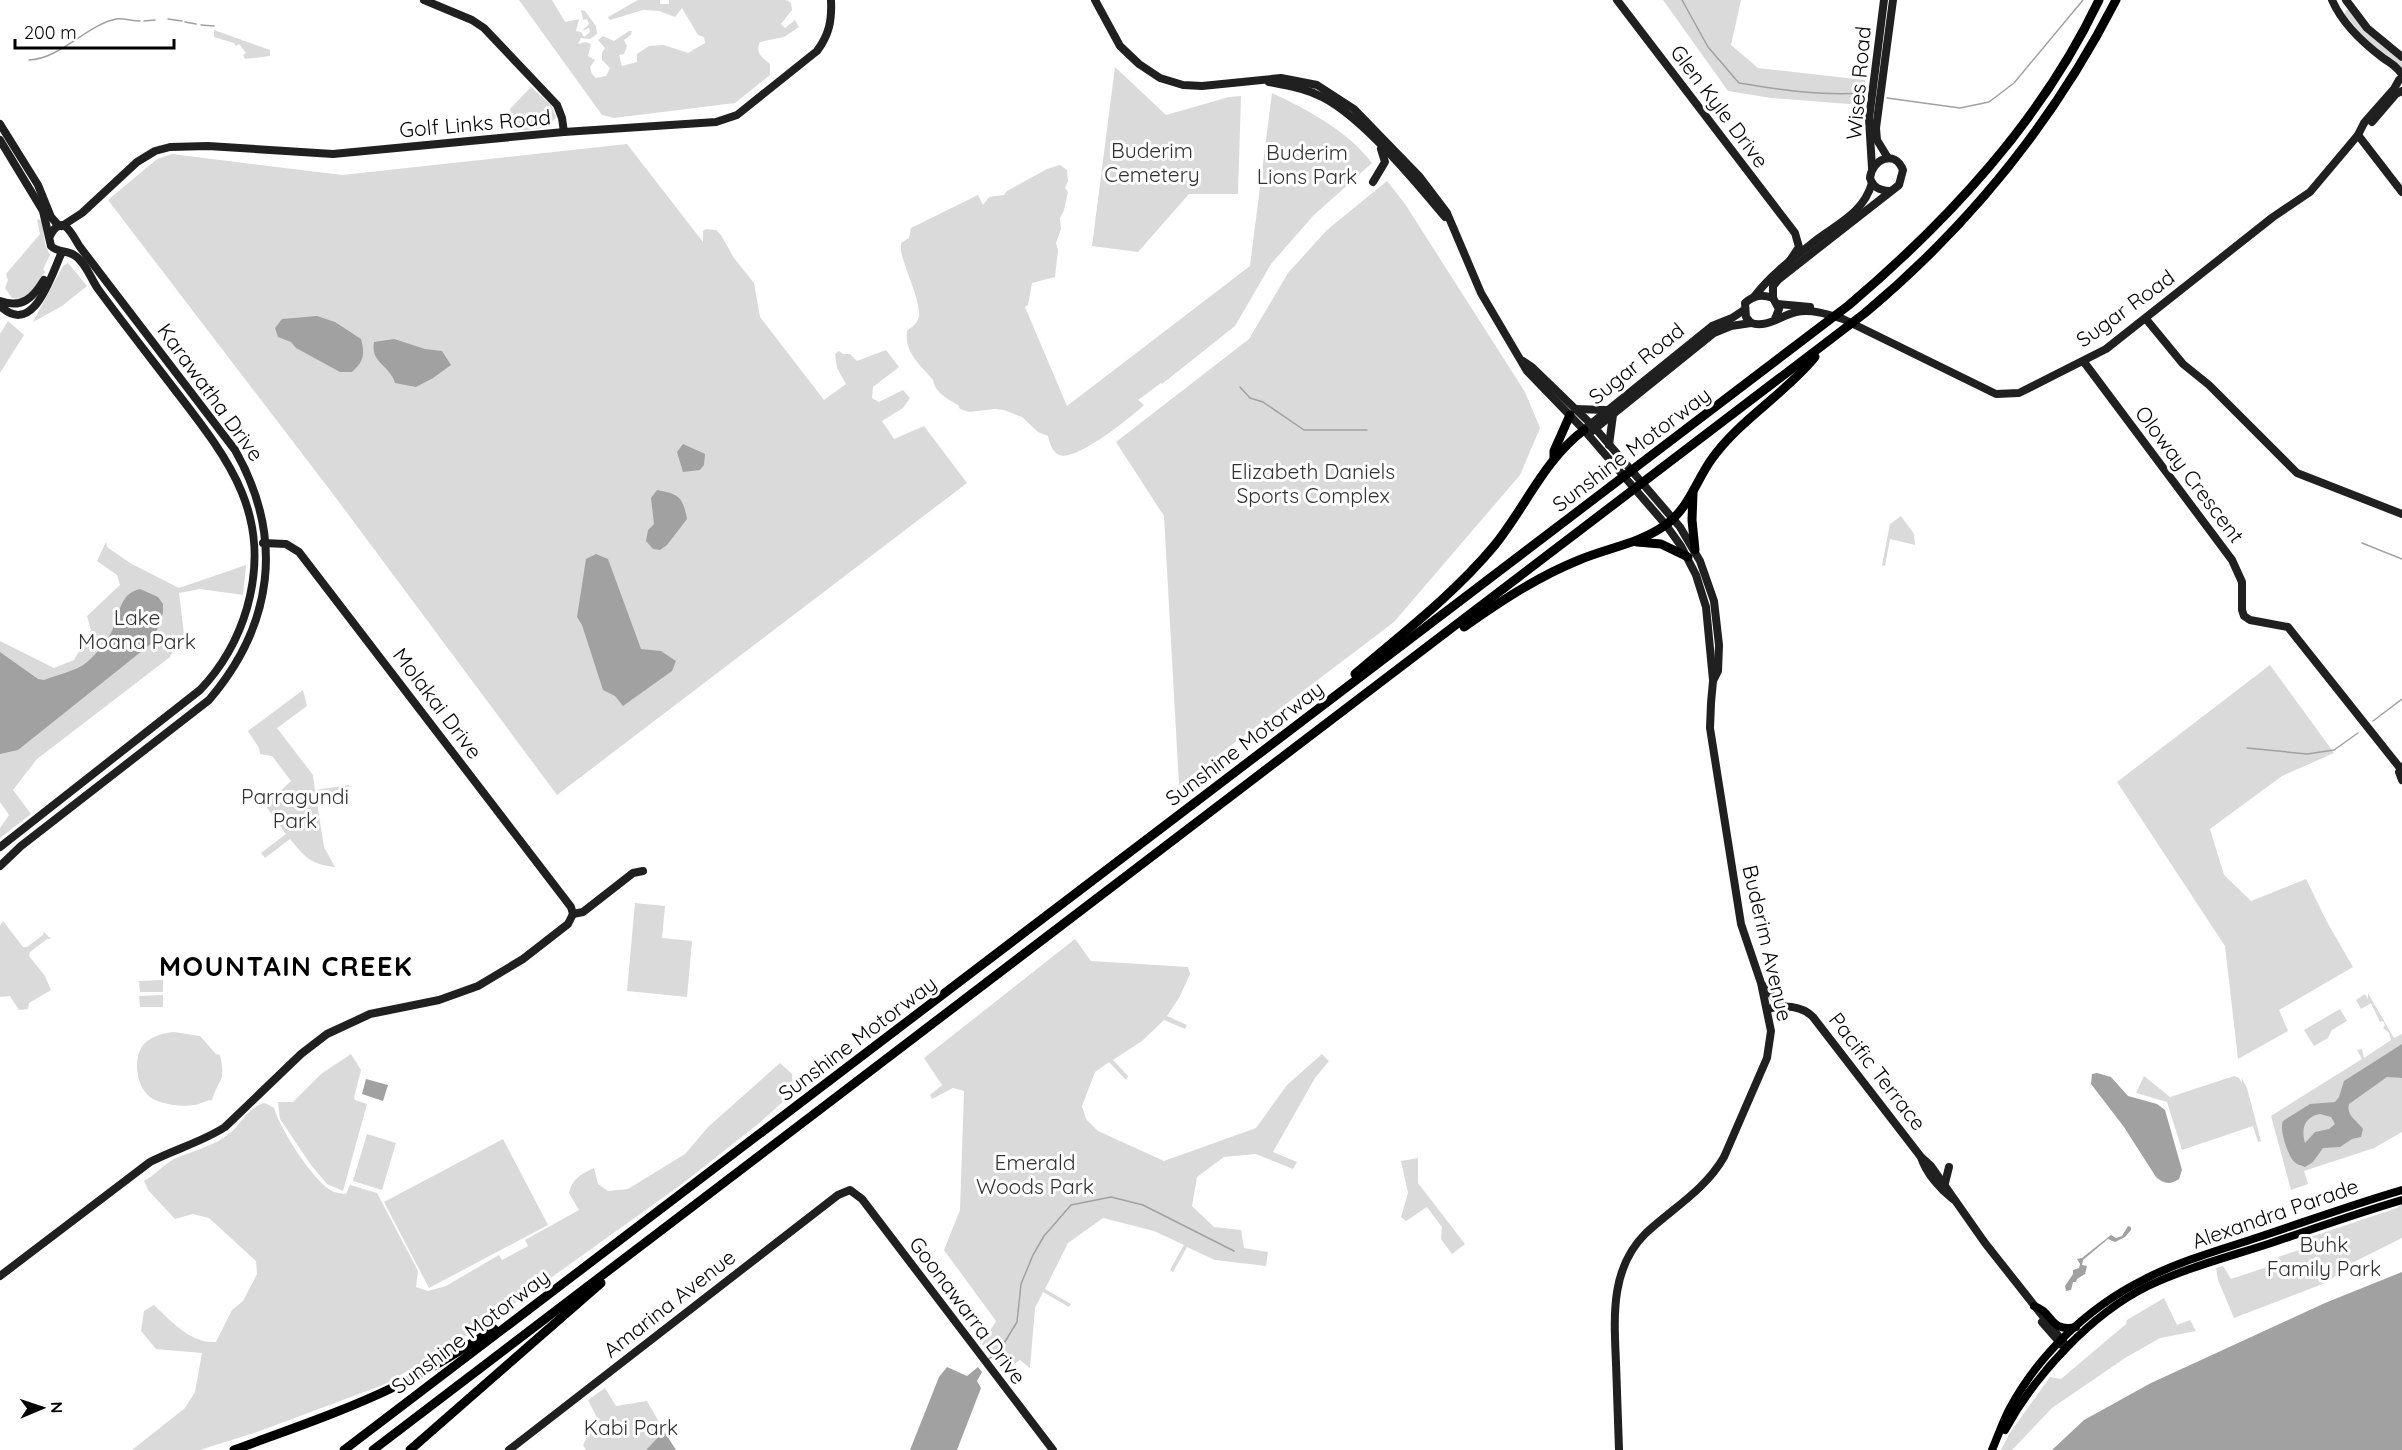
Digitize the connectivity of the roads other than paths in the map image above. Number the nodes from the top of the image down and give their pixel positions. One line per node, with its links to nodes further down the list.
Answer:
1 (424, 0): 15 (main road)
2 (831, 0): 15 (main road, Golf Links Road)
3 (1095, 0): 12 (main road)
4 (1617, 0): 28 (main road, Glen Kyle Drive)
5 (1884, 0): 20 (main road, Wises Road)
6 (1893, 0): 19 (main road, Wises Road)
7 (2099, 0): 58 (highway, Sunshine Motorway)
8 (2115, 0): 43 (highway, Sunshine Motorway)
9 (2332, 0): 13 (main road)
10 (2346, 0): 11 (main road)
11 (2402, 57)
12 (1262, 81): 18 (main road); 26 (main road)
13 (2401, 81): 16 (main road, Sugar Road)
14 (0, 124): 27 (main road)
15 (564, 132): 25 (main road, Golf Links Road)
16 (2358, 135): 24 (main road); 41 (main road, Sugar Road)
17 (0, 140): 29 (main road)
18 (1375, 140): 21 (main road); 26 (main road)
19 (1888, 158): 20 (main road); 23 (main road)
20 (1872, 170): 22 (main road)
21 (1373, 182)
22 (1872, 183): 23 (main road); 31 (main road)
23 (1889, 191): 36 (main road)
24 (2402, 192)
25 (82, 213): 27 (main road, Golf Links Road); 30 (main road, Golf Links Road)
26 (1452, 225): 45 (main road)
27 (60, 226): 29 (main road); 30 (main road)
28 (1795, 233): 31 (main road); 33 (main road)
29 (50, 236): 32 (main road)
30 (74, 236): 32 (main road); 55 (main road, Karawatha Drive)
31 (1817, 240): 33 (main road)
32 (60, 251): 35 (main road); 37 (main road); 54 (main road, Karawatha Drive)
33 (1789, 262): 34 (main road)
34 (1754, 297): 36 (main road); 38 (main road)
35 (0, 301)
36 (1775, 301): 39 (main road); 40 (main road)
37 (0, 306)
38 (1744, 310): 42 (main road); 46 (main road, Sugar Road)
39 (1775, 319): 40 (main road, Sugar Road); 42 (main road)
40 (1843, 319): 44 (main road, Sugar Road)
41 (2146, 319): 44 (main road, Sugar Road); 51 (main road)
42 (1751, 323): 46 (main road, Sugar Road)
43 (1821, 348): 50 (highway); 57 (highway, Sunshine Motorway)
44 (2084, 362): 59 (main road, Oloway Crescent)
45 (1573, 412): 46 (main road); 47 (main road); 49 (highway)
46 (1609, 412): 47 (main road, Sugar Road); 48 (main road)
47 (1589, 429): 48 (main road); 49 (highway); 52 (main road)
48 (1609, 445): 52 (main road)
49 (1554, 459): 58 (highway)
50 (1693, 493): 52 (highway); 56 (highway)
51 (2402, 514)
52 (1669, 522): 53 (highway); 56 (main road, Buderim Avenue)
53 (1634, 541): 56 (highway); 57 (highway)
54 (255, 543): 55 (main road, Molakai Drive); 61 (main road, Karawatha Drive)
55 (265, 543): 62 (main road, Karawatha Drive); 64 (main road, Molakai Drive)
56 (1691, 554): 65 (main road, Buderim Avenue)
57 (1395, 673): 76 (highway, Sunshine Motorway)
58 (1336, 695): 79 (highway, Sunshine Motorway)
59 (2401, 767): 60 (main road)
60 (2402, 780)
61 (0, 847)
62 (0, 866)
63 (643, 871): 64 (main road)
64 (573, 914): 77 (main road)
65 (1761, 983): 66 (main road); 67 (main road, Buderim Avenue)
66 (1782, 1007): 67 (main road, Pacific Terrace); 68 (main road, Pacific Terrace)
67 (1768, 1009): 88 (main road, Buderim Avenue)
68 (1924, 1160): 69 (main road); 71 (main road, Pacific Terrace); 74 (main road, Pacific Terrace)
69 (1941, 1164)
70 (1949, 1167): 71 (main road)
71 (1945, 1184): 74 (main road, Pacific Terrace)
72 (2402, 1190): 80 (main road, Alexandra Parade)
73 (855, 1192): 86 (main road, Amarina Avenue); 87 (main road, Goonawarra Drive)
74 (1953, 1199): 78 (main road, Pacific Terrace)
75 (2402, 1200): 81 (main road, Alexandra Parade)
76 (611, 1269): 84 (highway, Sunshine Motorway); 85 (highway)
77 (0, 1276)
78 (2034, 1306): 80 (main road); 81 (main road, Pacific Terrace)
79 (515, 1319): 82 (highway); 83 (highway, Sunshine Motorway)
80 (2077, 1326): 81 (main road, Alexandra Parade)
81 (2063, 1344): 89 (main road, Alexandra Parade)
82 (234, 1450)
83 (344, 1450)
84 (373, 1450)
85 (410, 1450)
86 (509, 1450)
87 (1053, 1450)
88 (1619, 1450)
89 (1994, 1450)

